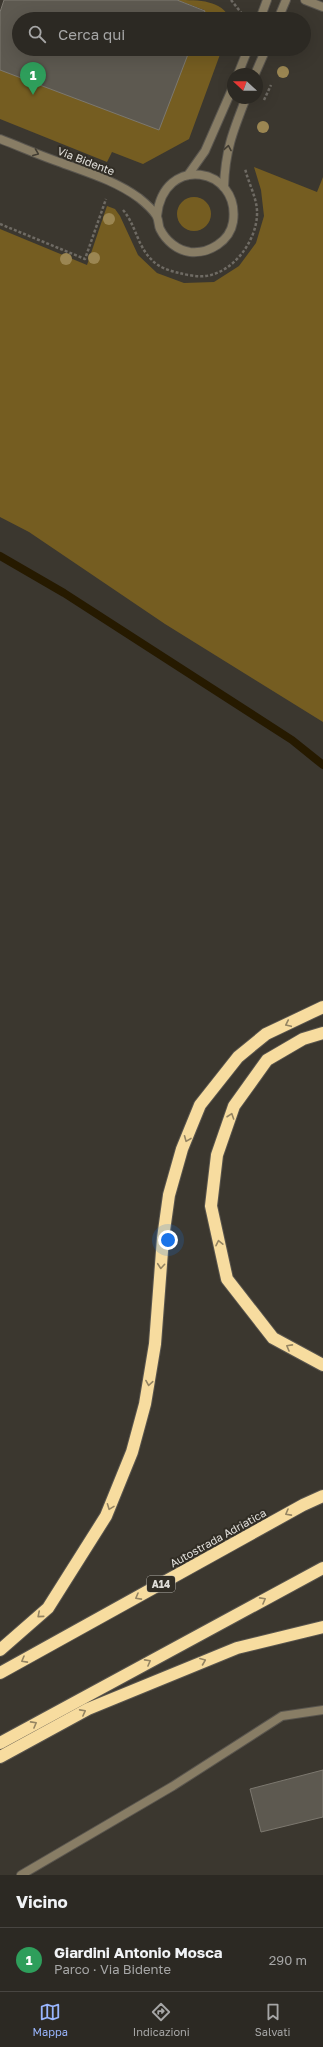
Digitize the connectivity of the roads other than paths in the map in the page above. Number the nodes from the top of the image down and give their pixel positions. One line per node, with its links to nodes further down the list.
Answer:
1 (267, 0): 5 (street)
2 (286, 0): 6 (street)
3 (306, 0): 4 (street)
4 (323, 7)
5 (263, 12)
6 (281, 12)
7 (245, 56): 9 (street)
8 (263, 56): 10 (street)
9 (240, 68)
10 (258, 68)
11 (227, 101): 14 (street, Via Bidente)
12 (244, 104): 15 (street, Via Bidente, one-way to 12)
13 (0, 139): 16 (street, Via Bidente, one-way to 16)
14 (188, 175): 15 (street, Via Bidente); 16 (street, Via Bidente)
15 (224, 187): 16 (street, Via Bidente)
16 (157, 216)
17 (323, 1007): 23 (highway, one-way to 23)
18 (323, 1033): 19 (highway, one-way to 18)
19 (323, 1366)
20 (323, 1496): 24 (highway, Autostrada Adriatica / A14, one-way to 24)
21 (323, 1568): 26 (highway, one-way to 21)
22 (323, 1626): 27 (highway, one-way to 22)
23 (0, 1650)
24 (0, 1673)
25 (323, 1710): 28 (street)
26 (0, 1742)
27 (0, 1757)
28 (21, 1875)

